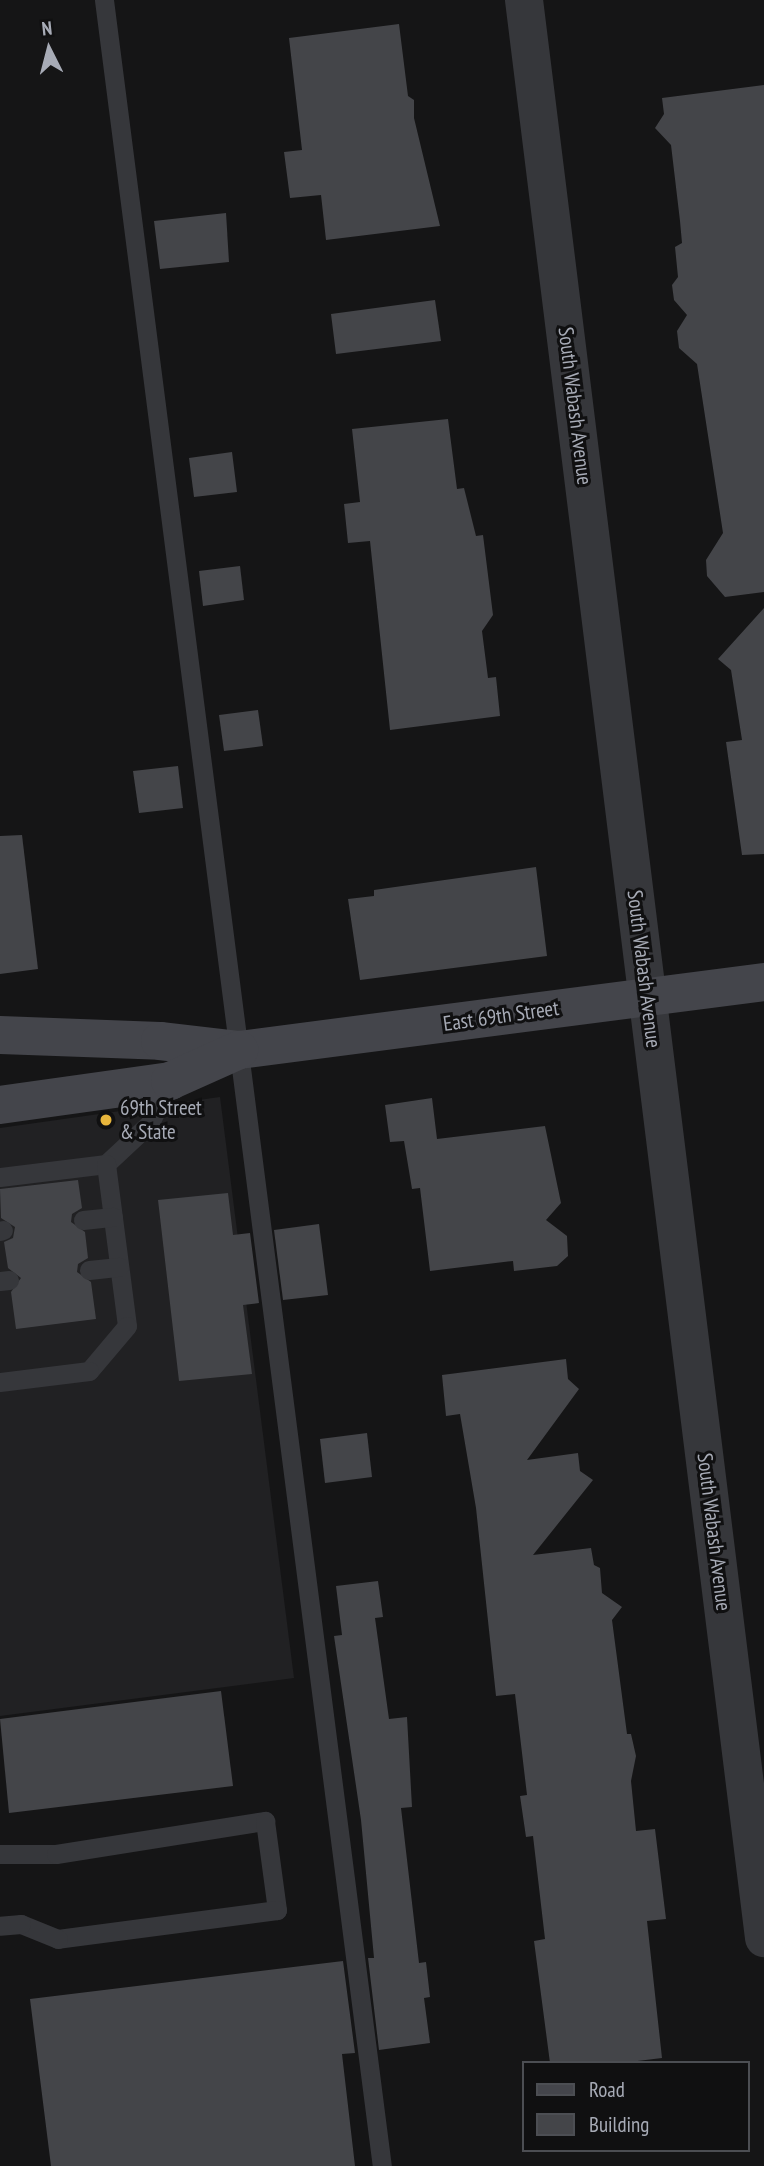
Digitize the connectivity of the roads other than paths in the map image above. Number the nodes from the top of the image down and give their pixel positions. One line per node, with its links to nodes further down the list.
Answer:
1 (104, 0): 6 (lane)
2 (524, 0): 4 (street, South Wabash Avenue)
3 (764, 982): 4 (street, East 69th Street)
4 (648, 996): 6 (street, East 69th Street); 18 (street, South Wabash Avenue)
5 (0, 1035): 6 (street, East 69th Street)
6 (239, 1050): 7 (street, East 69th Street); 19 (lane)
7 (170, 1082): 8 (street, East 69th Street); 9 (lane)
8 (0, 1105)
9 (106, 1164): 10 (lane); 11 (lane)
10 (0, 1177)
11 (113, 1217): 12 (lane); 13 (lane)
12 (83, 1220)
13 (119, 1267): 14 (lane); 15 (lane)
14 (89, 1270)
15 (0, 1382)
16 (0, 1854): 17 (lane)
17 (0, 1926)
18 (764, 1938)
19 (382, 2166)

